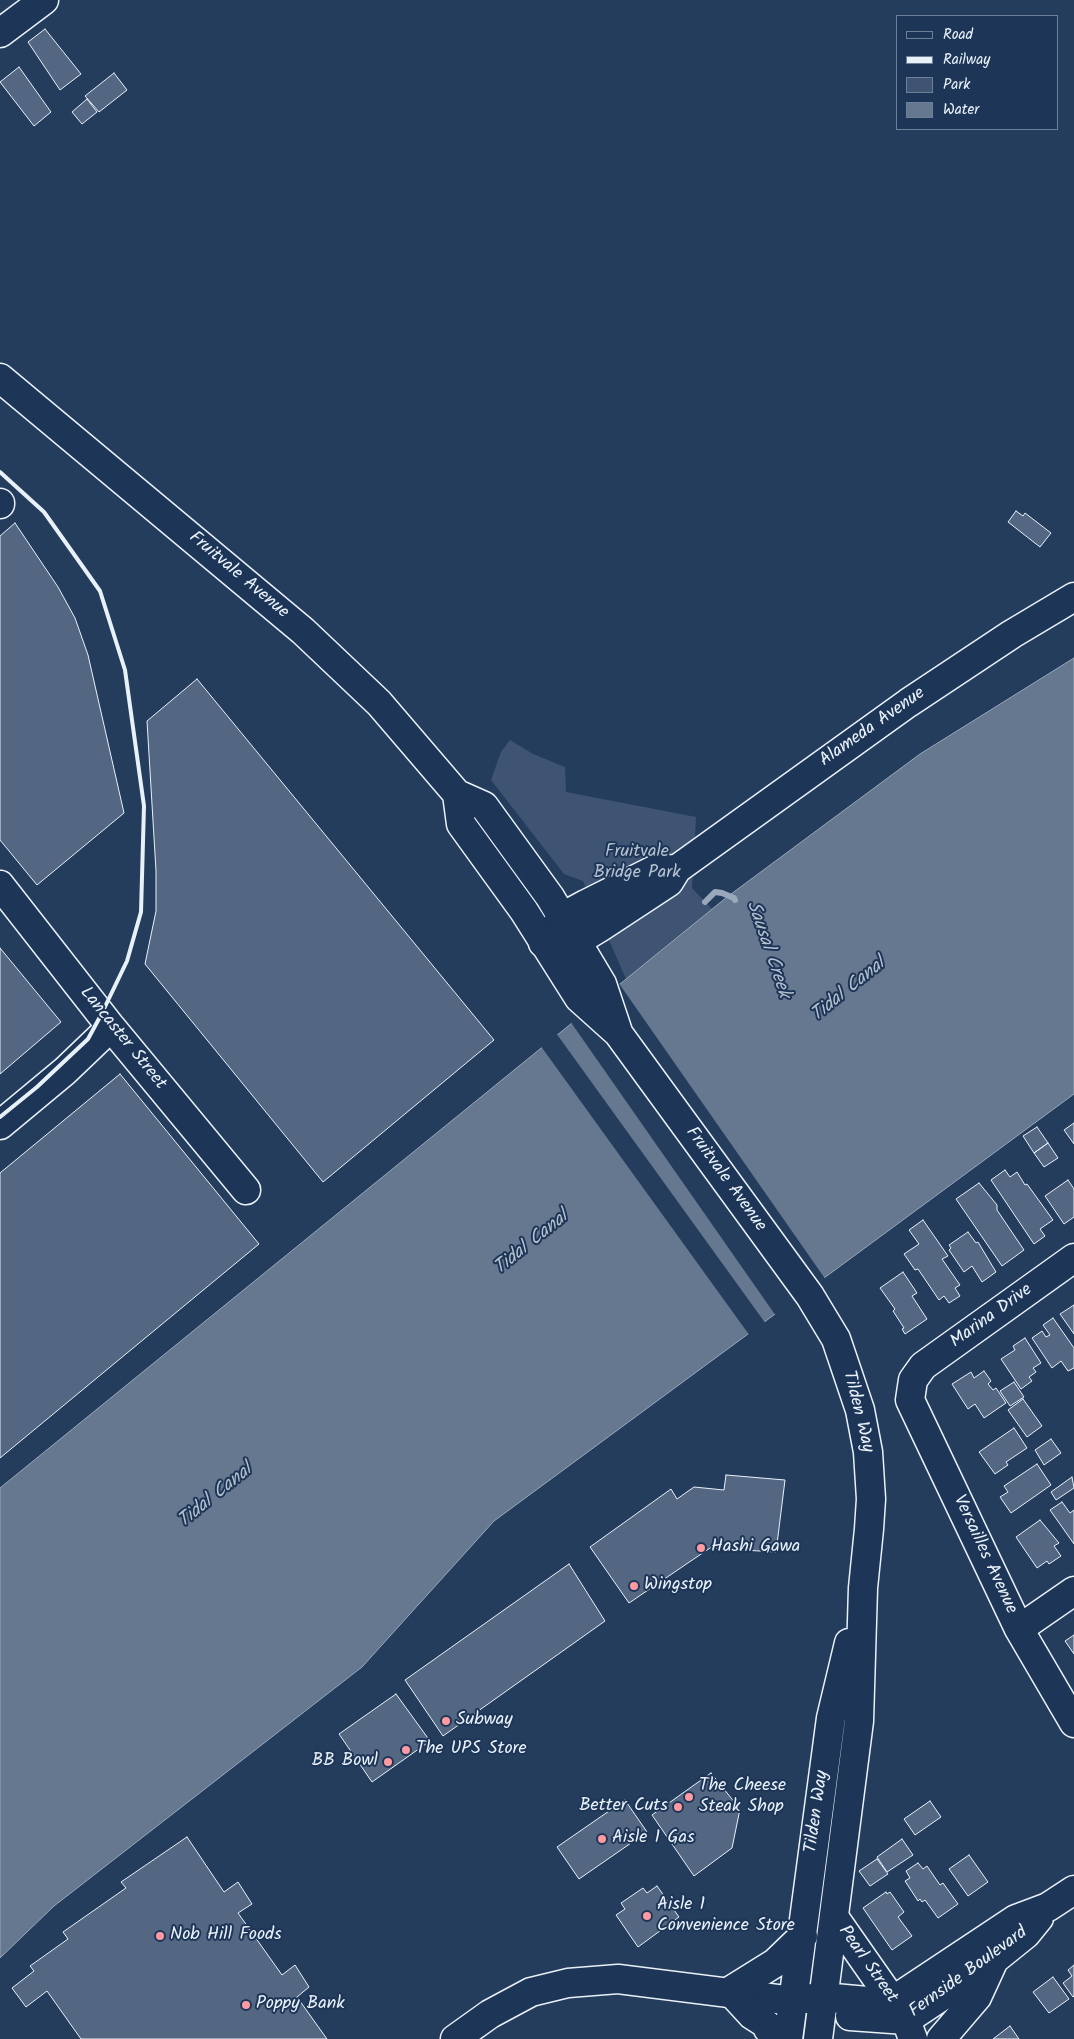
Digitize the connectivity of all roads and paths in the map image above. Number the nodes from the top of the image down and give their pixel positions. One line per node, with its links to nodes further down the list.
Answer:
1 (44, 0): 2 (main road)
2 (0, 33)
3 (0, 378): 5 (main road, Fruitvale Avenue)
4 (1074, 597): 6 (main road, Alameda Avenue)
5 (458, 794): 8 (main road, Fruitvale Avenue); 10 (main road, Fruitvale Avenue)
6 (677, 869): 8 (main road); 9 (main road, Alameda Avenue)
7 (0, 885): 11 (main road, Lancaster Street)
8 (562, 917): 9 (main road, Fruitvale Avenue); 10 (main road)
9 (576, 942): 10 (main road); 12 (main road, Fruitvale Avenue)
10 (543, 943): 12 (main road, Fruitvale Avenue)
11 (111, 1027): 13 (main road); 14 (main road); 15 (main road, Lancaster Street)
12 (618, 1033): 17 (main road, Fruitvale Avenue)
13 (0, 1110)
14 (0, 1125)
15 (246, 1190)
16 (1074, 1258): 18 (main road, Marina Drive)
17 (830, 1328): 19 (main road, Tilden Way)
18 (913, 1380): 21 (main road, Versailles Avenue)
19 (863, 1588): 25 (main road, Tilden Way); 26 (main road, Tilden Way)
20 (1074, 1591): 21 (main road)
21 (1018, 1629): 22 (main road, Versailles Avenue)
22 (1074, 1724)
23 (1074, 1890): 24 (main road, Fernside Boulevard)
24 (1048, 1908): 27 (main road, Fernside Boulevard); 31 (main road, Fernside Boulevard)
25 (834, 1917): 30 (main road, Tilden Way); 31 (main road, Pearl Street)
26 (802, 1936): 28 (main road); 29 (main road, Tilden Way)
27 (995, 1959): 31 (main road, Fernside Boulevard); 35 (main road)
28 (730, 1992): 29 (main road, Fernside Boulevard); 32 (main road, Fernside Boulevard); 33 (main road)
29 (793, 2001): 30 (main road, Fernside Boulevard); 34 (main road, Tilden Way)
30 (821, 2016): 31 (main road, Fernside Boulevard)
31 (900, 2024)
32 (455, 2039)
33 (779, 2039)
34 (788, 2039)
35 (941, 2039)

